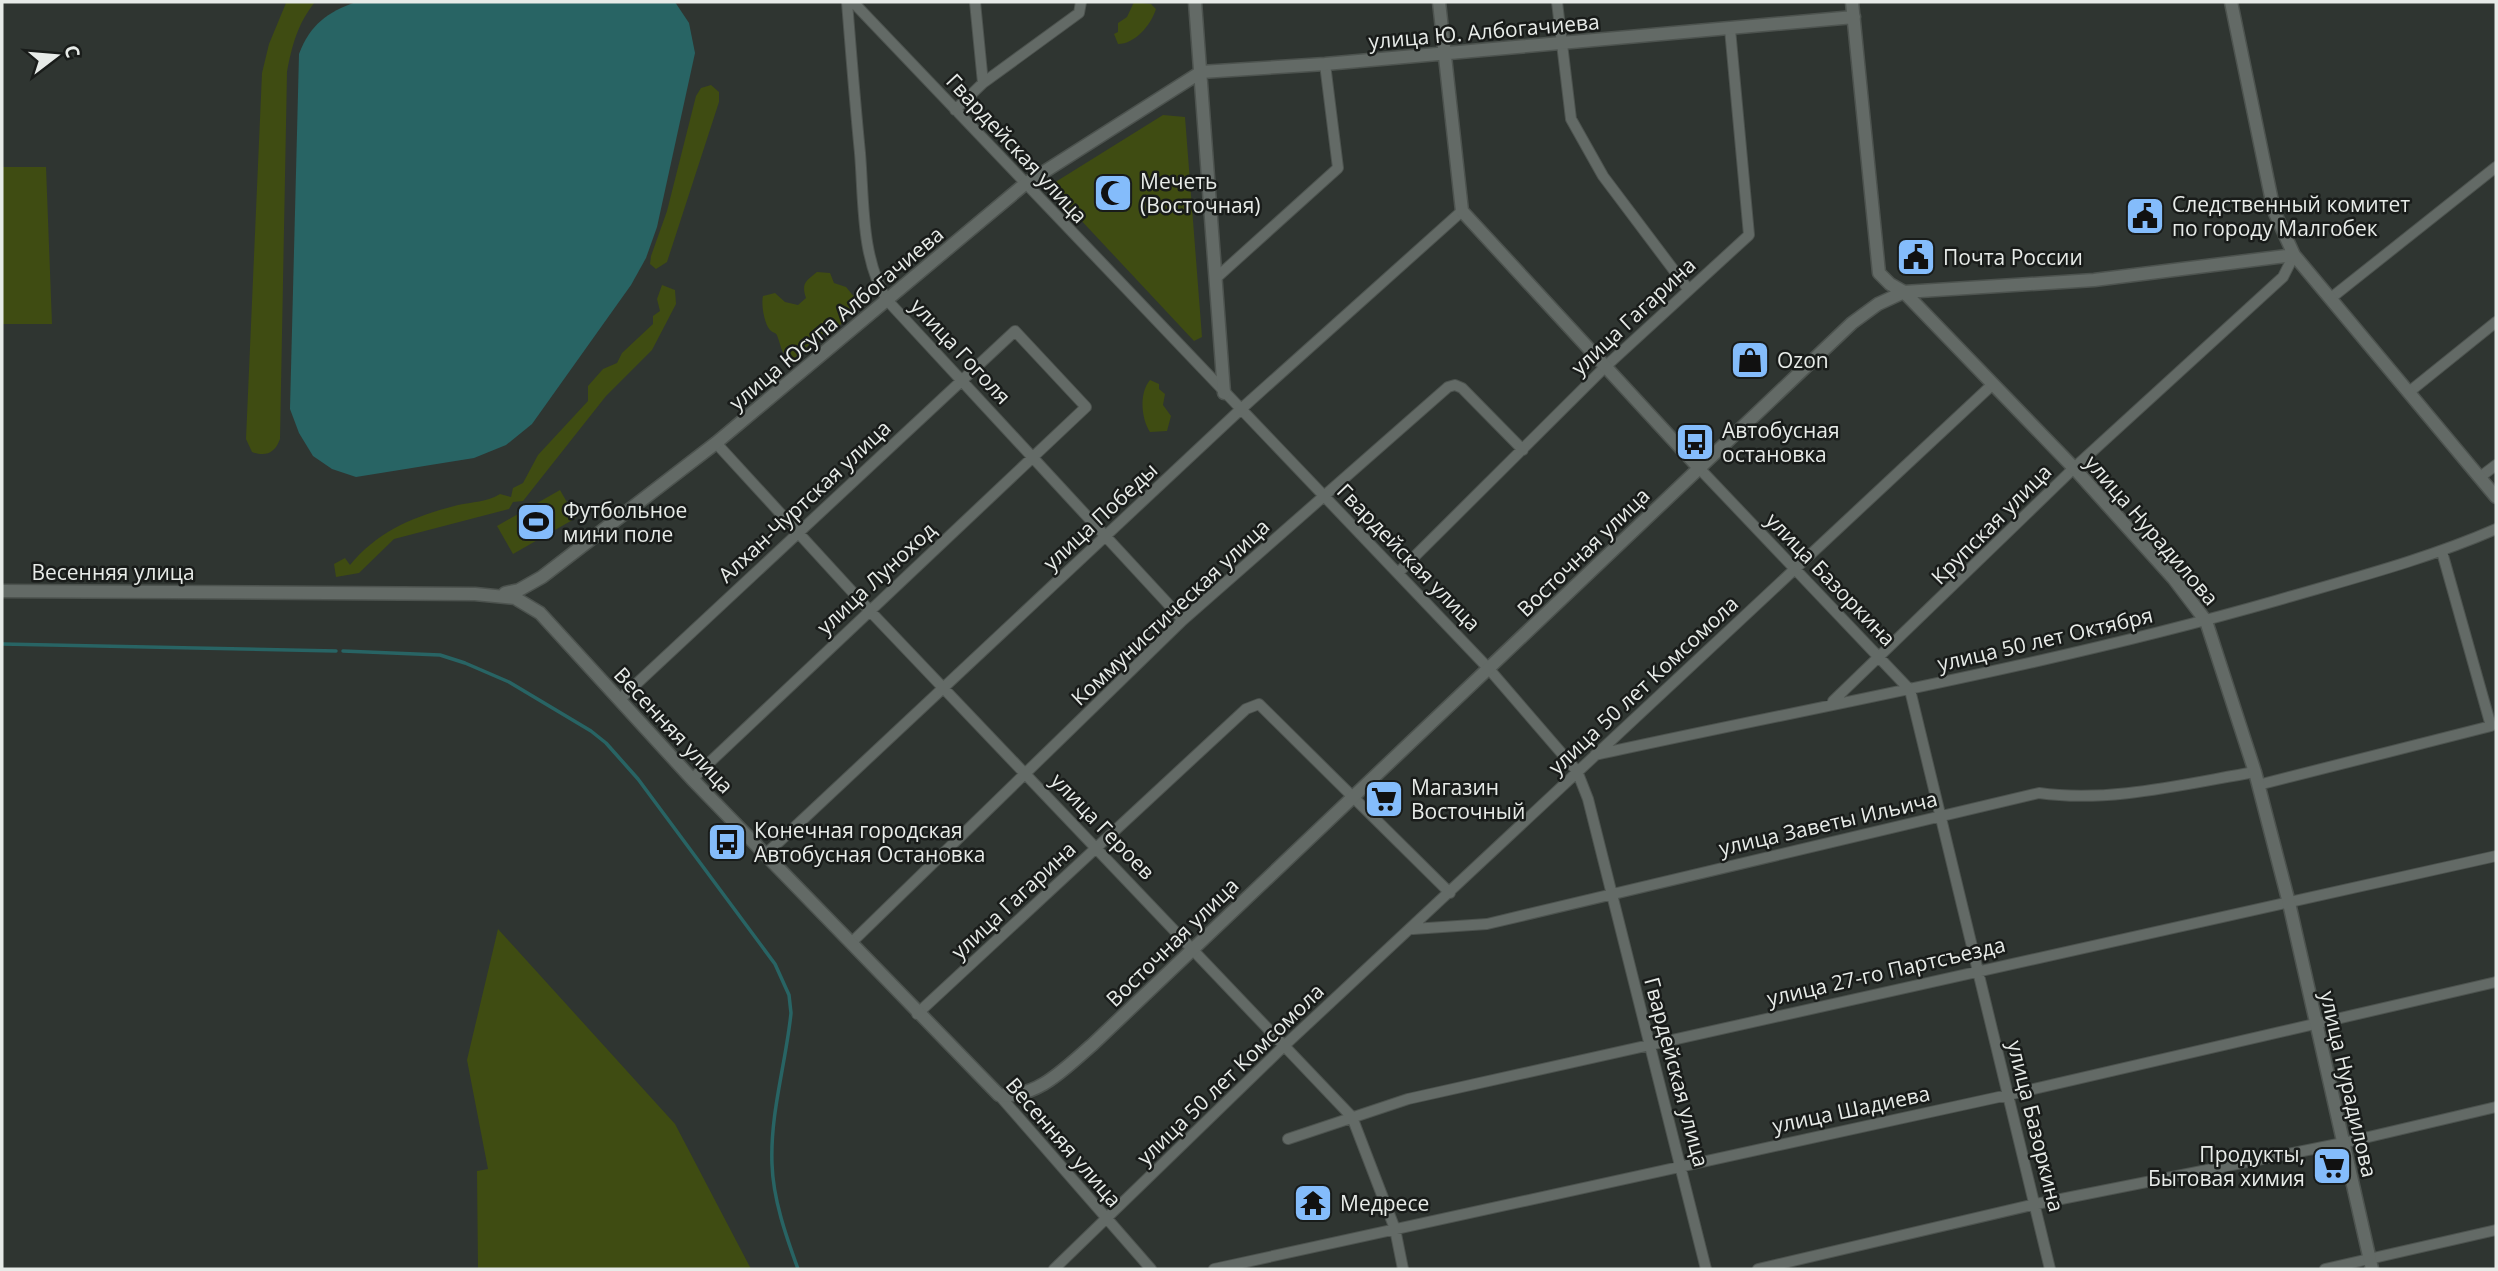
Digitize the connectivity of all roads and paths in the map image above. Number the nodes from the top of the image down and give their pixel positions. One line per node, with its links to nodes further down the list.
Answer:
1 (847, 2): 27 (street, улица Гоголя)
2 (853, 2): 17 (street, Гвардейская улица)
3 (975, 2): 16 (street)
4 (1081, 2): 16 (street)
5 (1195, 2): 15 (street)
6 (1439, 2): 13 (street)
7 (1557, 2): 12 (street)
8 (1852, 2): 10 (street)
9 (2231, 2): 21 (street)
10 (1854, 17): 11 (street, улица Ю. Албогачиева); 22 (street)
11 (1730, 29): 12 (street, улица Ю. Албогачиева); 24 (street, улица Гагарина)
12 (1561, 44): 13 (street, улица Ю. Албогачиева); 24 (street)
13 (1445, 54): 14 (street, улица Ю. Албогачиева); 20 (street)
14 (1325, 64): 15 (street, улица Ю. Албогачиева); 23 (street)
15 (1201, 72): 19 (street, улица Юсупа Албогачиева); 23 (street)
16 (983, 83): 17 (street)
17 (955, 110): 19 (street, Гвардейская улица)
18 (2496, 167): 26 (street)
19 (1025, 184): 27 (street, улица Юсупа Албогачиева); 34 (street, Гвардейская улица)
20 (1462, 211): 30 (street, улица Базоркина); 36 (street, улица Победы)
21 (2294, 255): 25 (street, Восточная улица); 26 (street); 42 (street, Крупская улица)
22 (1881, 275): 25 (street, улица Нурадилова); 28 (street)
23 (1215, 279): 34 (street)
24 (1688, 289): 30 (street, улица Гагарина)
25 (1905, 292): 28 (street, Восточная улица); 32 (street, улица Нурадилова)
26 (2331, 298): 33 (street)
27 (887, 300): 31 (street, улица Гоголя); 37 (street, улица Юсупа Албогачиева)
28 (1878, 304): 41 (street, Восточная улица)
29 (2496, 322): 33 (street)
30 (1605, 367): 38 (street, улица Гагарина); 41 (street, улица Базоркина)
31 (962, 381): 35 (street, Алхан-Чуртская улица); 39 (street, улица Гоголя); 47 (street, Алхан-Чуртская улица)
32 (1993, 384): 42 (street, улица Нурадилова); 50 (street, улица 50 лет Комсомола)
33 (2409, 392): 43 (street)
34 (1224, 393): 36 (street, Гвардейская улица)
35 (1086, 407): 39 (street, улица Луноход)
36 (1240, 410): 44 (street, Гвардейская улица); 48 (street, улица Победы)
37 (716, 443): 47 (street, улица Героев); 53 (street, улица Юсупа Албогачиева)
38 (1523, 450): 44 (street, Коммунистическая улица); 51 (street, улица Гагарина)
39 (1034, 458): 48 (street, улица Гоголя); 54 (street, улица Луноход)
40 (2496, 465): 43 (street)
41 (1699, 468): 50 (street, улица Базоркина); 58 (street, Восточная улица)
42 (2074, 468): 56 (street, улица Нурадилова); 57 (street, Крупская улица)
43 (2480, 477): 45 (street)
44 (1326, 497): 51 (street, Гвардейская улица); 55 (street, Коммунистическая улица)
45 (2496, 497)
46 (2496, 529): 49 (street, улица 50 лет Октября)
47 (799, 532): 54 (street, улица Героев); 61 (street, Алхан-Чуртская улица)
48 (1106, 537): 55 (street, улица Гоголя); 59 (street, улица Победы)
49 (2442, 552): 56 (street, улица 50 лет Октября); 67 (street, улица Заветы Ильича)
50 (1797, 570): 57 (street, улица Базоркина); 63 (street, улица 50 лет Комсомола)
51 (1398, 573): 58 (street, Гвардейская улица)
52 (2, 591): 53 (street, Весенняя улица)
53 (497, 595): 61 (street, Весенняя улица)
54 (869, 610): 59 (street, улица Героев); 66 (street, улица Луноход)
55 (1183, 620): 65 (street, Коммунистическая улица)
56 (2206, 621): 60 (street, улица 50 лет Октября); 67 (street, улица Нурадилова)
57 (1880, 658): 60 (street, улица Базоркина); 62 (street, Крупская улица)
58 (1489, 669): 64 (street, Гвардейская улица); 68 (street, Восточная улица)
59 (944, 689): 65 (street, улица Героев); 71 (street, улица Победы)
60 (1910, 690): 62 (street, улица 50 лет Октября); 69 (street, улица Базоркина)
61 (619, 700): 66 (street, Весенняя улица)
62 (1832, 703): 63 (street, улица 50 лет Октября)
63 (1594, 755): 64 (street, улица 50 лет Комсомола)
64 (1577, 771): 73 (street, улица 50 лет Комсомола); 74 (street, Гвардейская улица)
65 (1026, 773): 70 (street, улица Героев); 77 (street, Коммунистическая улица)
66 (692, 779): 71 (street, Весенняя улица)
67 (2257, 779): 69 (street, улица Заветы Ильича); 75 (street, улица Нурадилова)
68 (1355, 796): 70 (street, улица Гагарина); 73 (street); 78 (street, Восточная улица)
69 (1941, 816): 74 (street, улица Заветы Ильича); 79 (street, улица Базоркина)
70 (1098, 848): 78 (street, улица Героев); 81 (street, улица Гагарина)
71 (767, 853): 77 (street, Весенняя улица)
72 (2496, 856): 75 (street, улица 27-го Партсъезда)
73 (1450, 894): 76 (street, улица 50 лет Комсомола)
74 (1611, 894): 76 (street, улица Заветы Ильича); 83 (street, Гвардейская улица)
75 (2289, 903): 79 (street, улица 27-го Партсъезда); 82 (street, улица Нурадилова)
76 (1413, 929): 84 (street, улица 50 лет Комсомола)
77 (851, 943): 81 (street, Весенняя улица)
78 (1192, 947): 84 (street, улица Героев); 86 (street, Восточная улица)
79 (1978, 970): 83 (street, улица 27-го Партсъезда); 85 (street, улица Базоркина)
80 (2496, 982): 82 (street, улица Шадиева)
81 (917, 1014): 86 (street, Весенняя улица)
82 (2316, 1024): 85 (street, улица Шадиева); 90 (street, улица Нурадилова)
83 (1648, 1044): 88 (street, улица 27-го Партсъезда); 91 (street, Гвардейская улица)
84 (1285, 1045): 88 (street, улица Героев); 93 (street, улица 50 лет Комсомола)
85 (2008, 1094): 91 (street, улица Шадиева); 92 (street, улица Базоркина)
86 (999, 1095): 93 (street, Весенняя улица)
87 (2496, 1107): 90 (street)
88 (1352, 1117): 89 (street, улица 27-го Партсъезда); 94 (street, улица Героев)
89 (1288, 1139)
90 (2343, 1143): 92 (street); 96 (street, улица Нурадилова)
91 (1682, 1165): 94 (street, улица Шадиева); 101 (street, Гвардейская улица)
92 (2036, 1204): 102 (street); 103 (street, улица Базоркина)
93 (1107, 1219): 97 (street, улица 50 лет Комсомола); 98 (street, Весенняя улица)
94 (1395, 1229): 99 (street, улица Шадиева); 100 (street, улица Героев)
95 (2496, 1230): 96 (street)
96 (2371, 1264): 104 (street)
97 (1054, 1269)
98 (1151, 1269)
99 (1214, 1269)
100 (1403, 1269)
101 (1706, 1269)
102 (1758, 1269)
103 (2050, 1269)
104 (2325, 1269)

